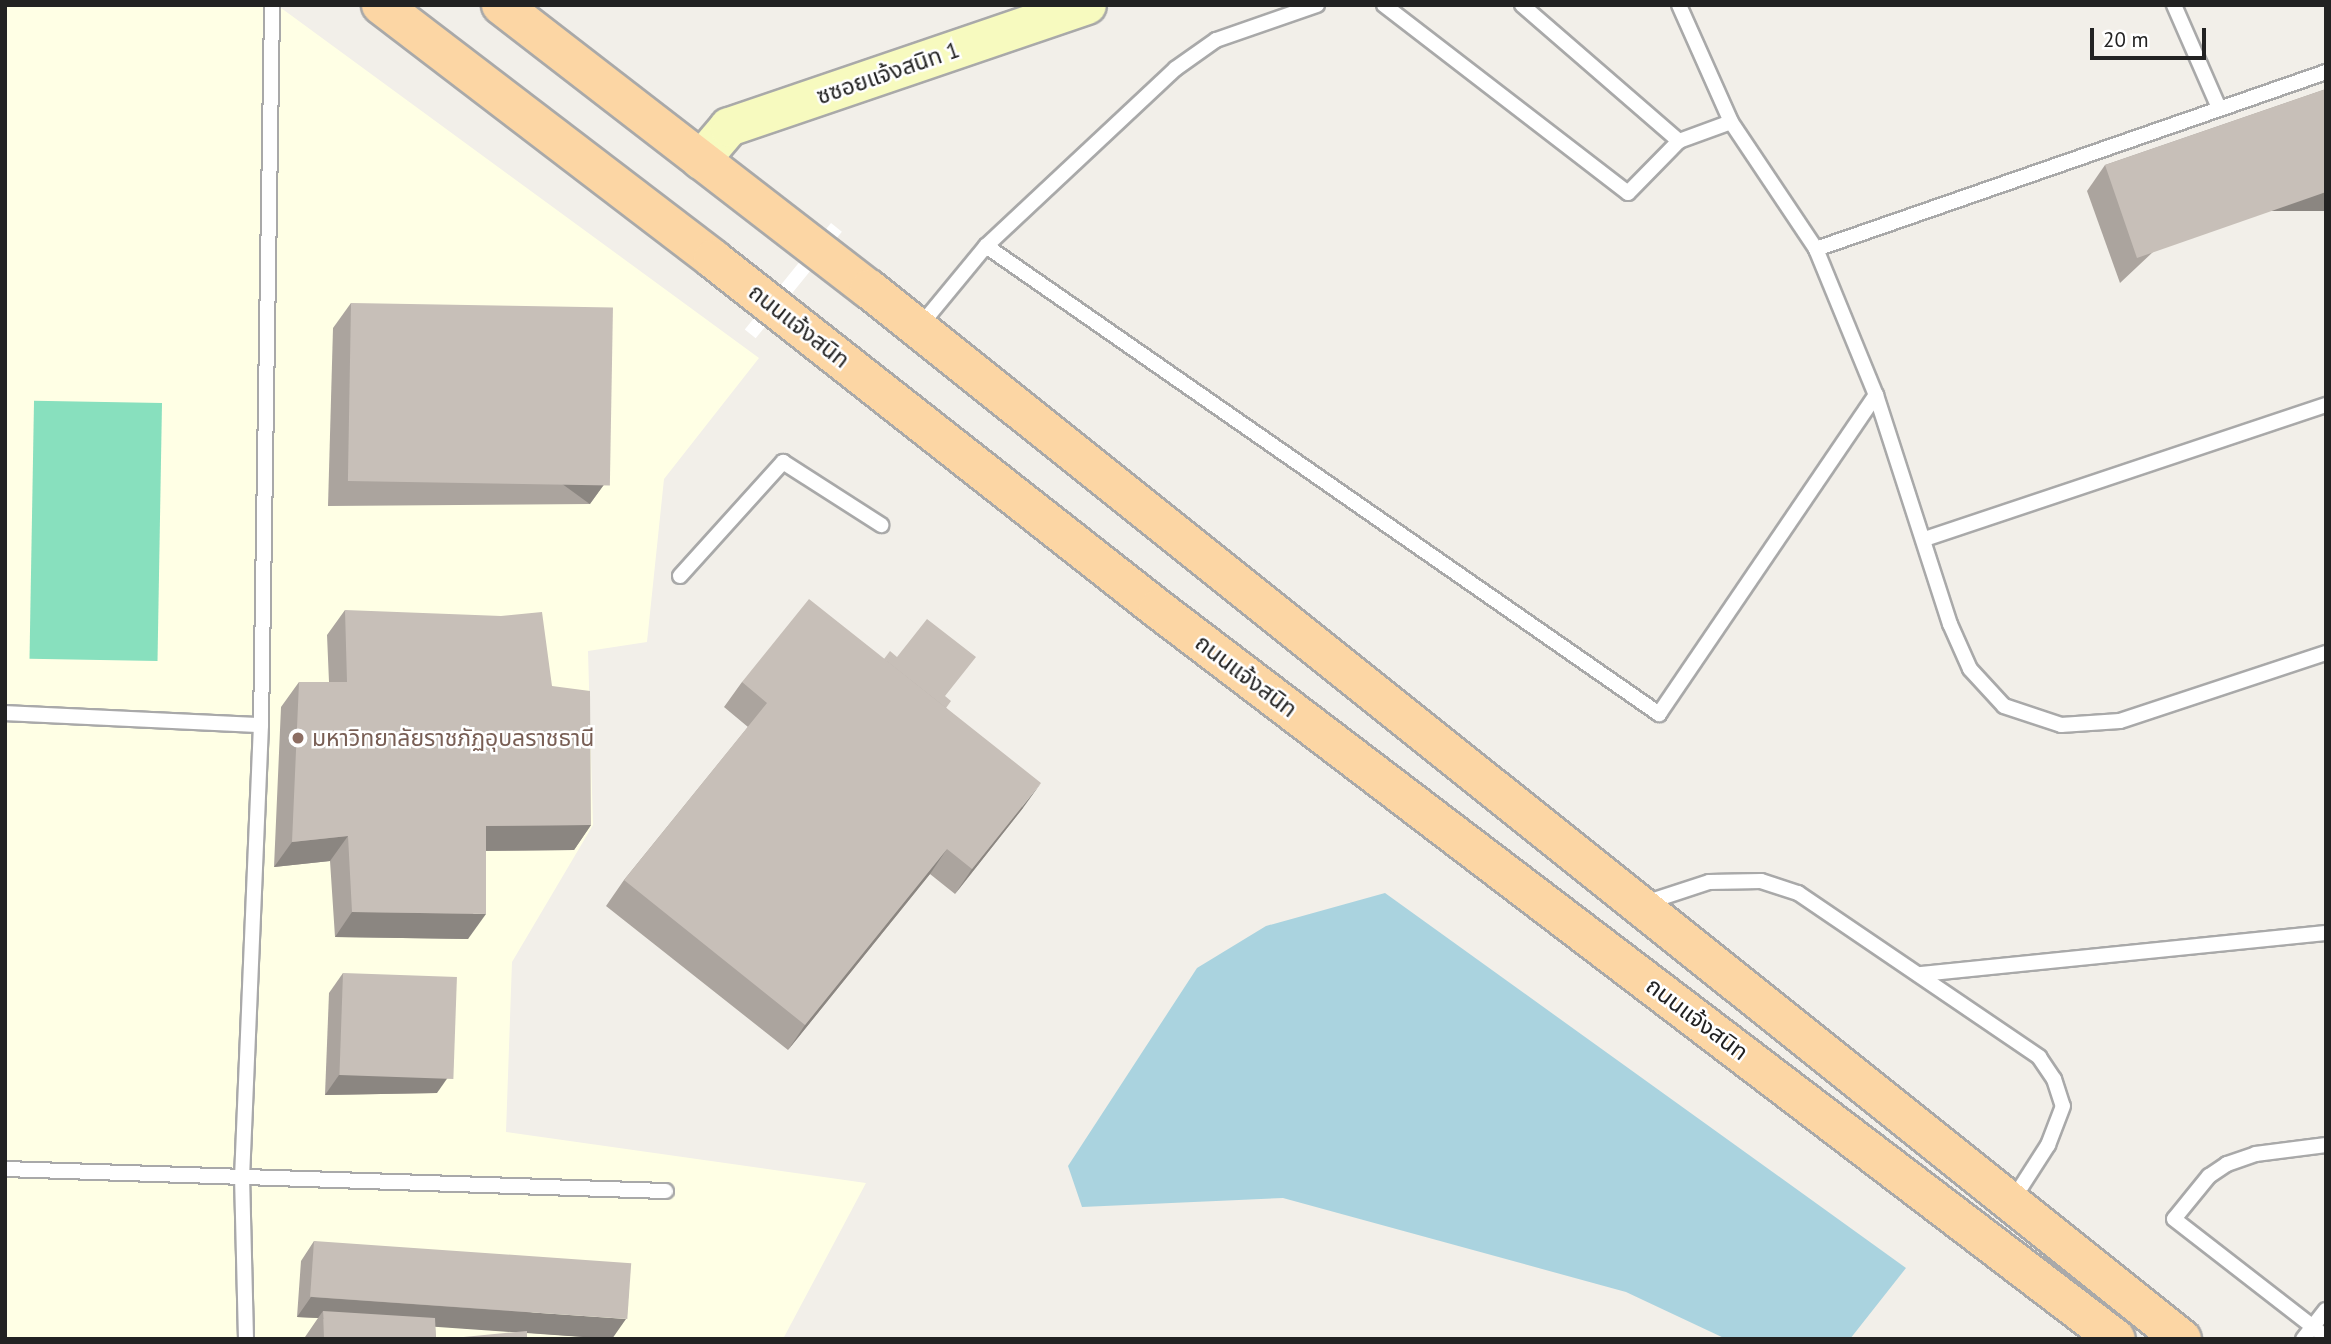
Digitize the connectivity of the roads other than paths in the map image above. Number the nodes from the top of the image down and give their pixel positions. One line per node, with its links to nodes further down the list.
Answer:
1 (272, 5): 25 (lane)
2 (381, 5): 38 (main road, ถนนแจ้งสนิท)
3 (501, 5): 14 (main road)
4 (1087, 5): 14 (street, ซซอยแจ้งสนิท 1)
5 (1317, 5): 15 (lane)
6 (1384, 5): 13 (lane)
7 (1522, 5): 13 (lane)
8 (1679, 5): 12 (lane)
9 (2174, 5): 11 (lane)
10 (2326, 72): 11 (lane)
11 (2219, 108): 16 (lane)
12 (1731, 122): 13 (lane); 16 (lane)
13 (1679, 141)
14 (701, 160): 17 (main road)
15 (986, 246): 17 (lane); 18 (lane)
16 (1816, 250): 18 (lane)
17 (918, 328): 26 (main road)
18 (1876, 395): 21 (lane)
19 (2326, 405): 21 (lane)
20 (881, 525): 22 (lane)
21 (1925, 538): 23 (lane)
22 (680, 576)
23 (2326, 653)
24 (5, 712): 25 (lane)
25 (261, 725): 31 (lane)
26 (1641, 905): 28 (lane); 33 (main road)
27 (2326, 933): 28 (lane)
28 (1920, 974): 33 (lane)
29 (2326, 1145): 35 (lane)
30 (5, 1169): 31 (lane)
31 (242, 1178): 32 (lane); 37 (lane)
32 (666, 1191)
33 (2011, 1202): 39 (main road)
34 (2326, 1310): 35 (lane)
35 (2312, 1327): 36 (lane); 40 (lane)
36 (2326, 1337)
37 (246, 1339)
38 (2116, 1339)
39 (2182, 1339)
40 (2303, 1339)

